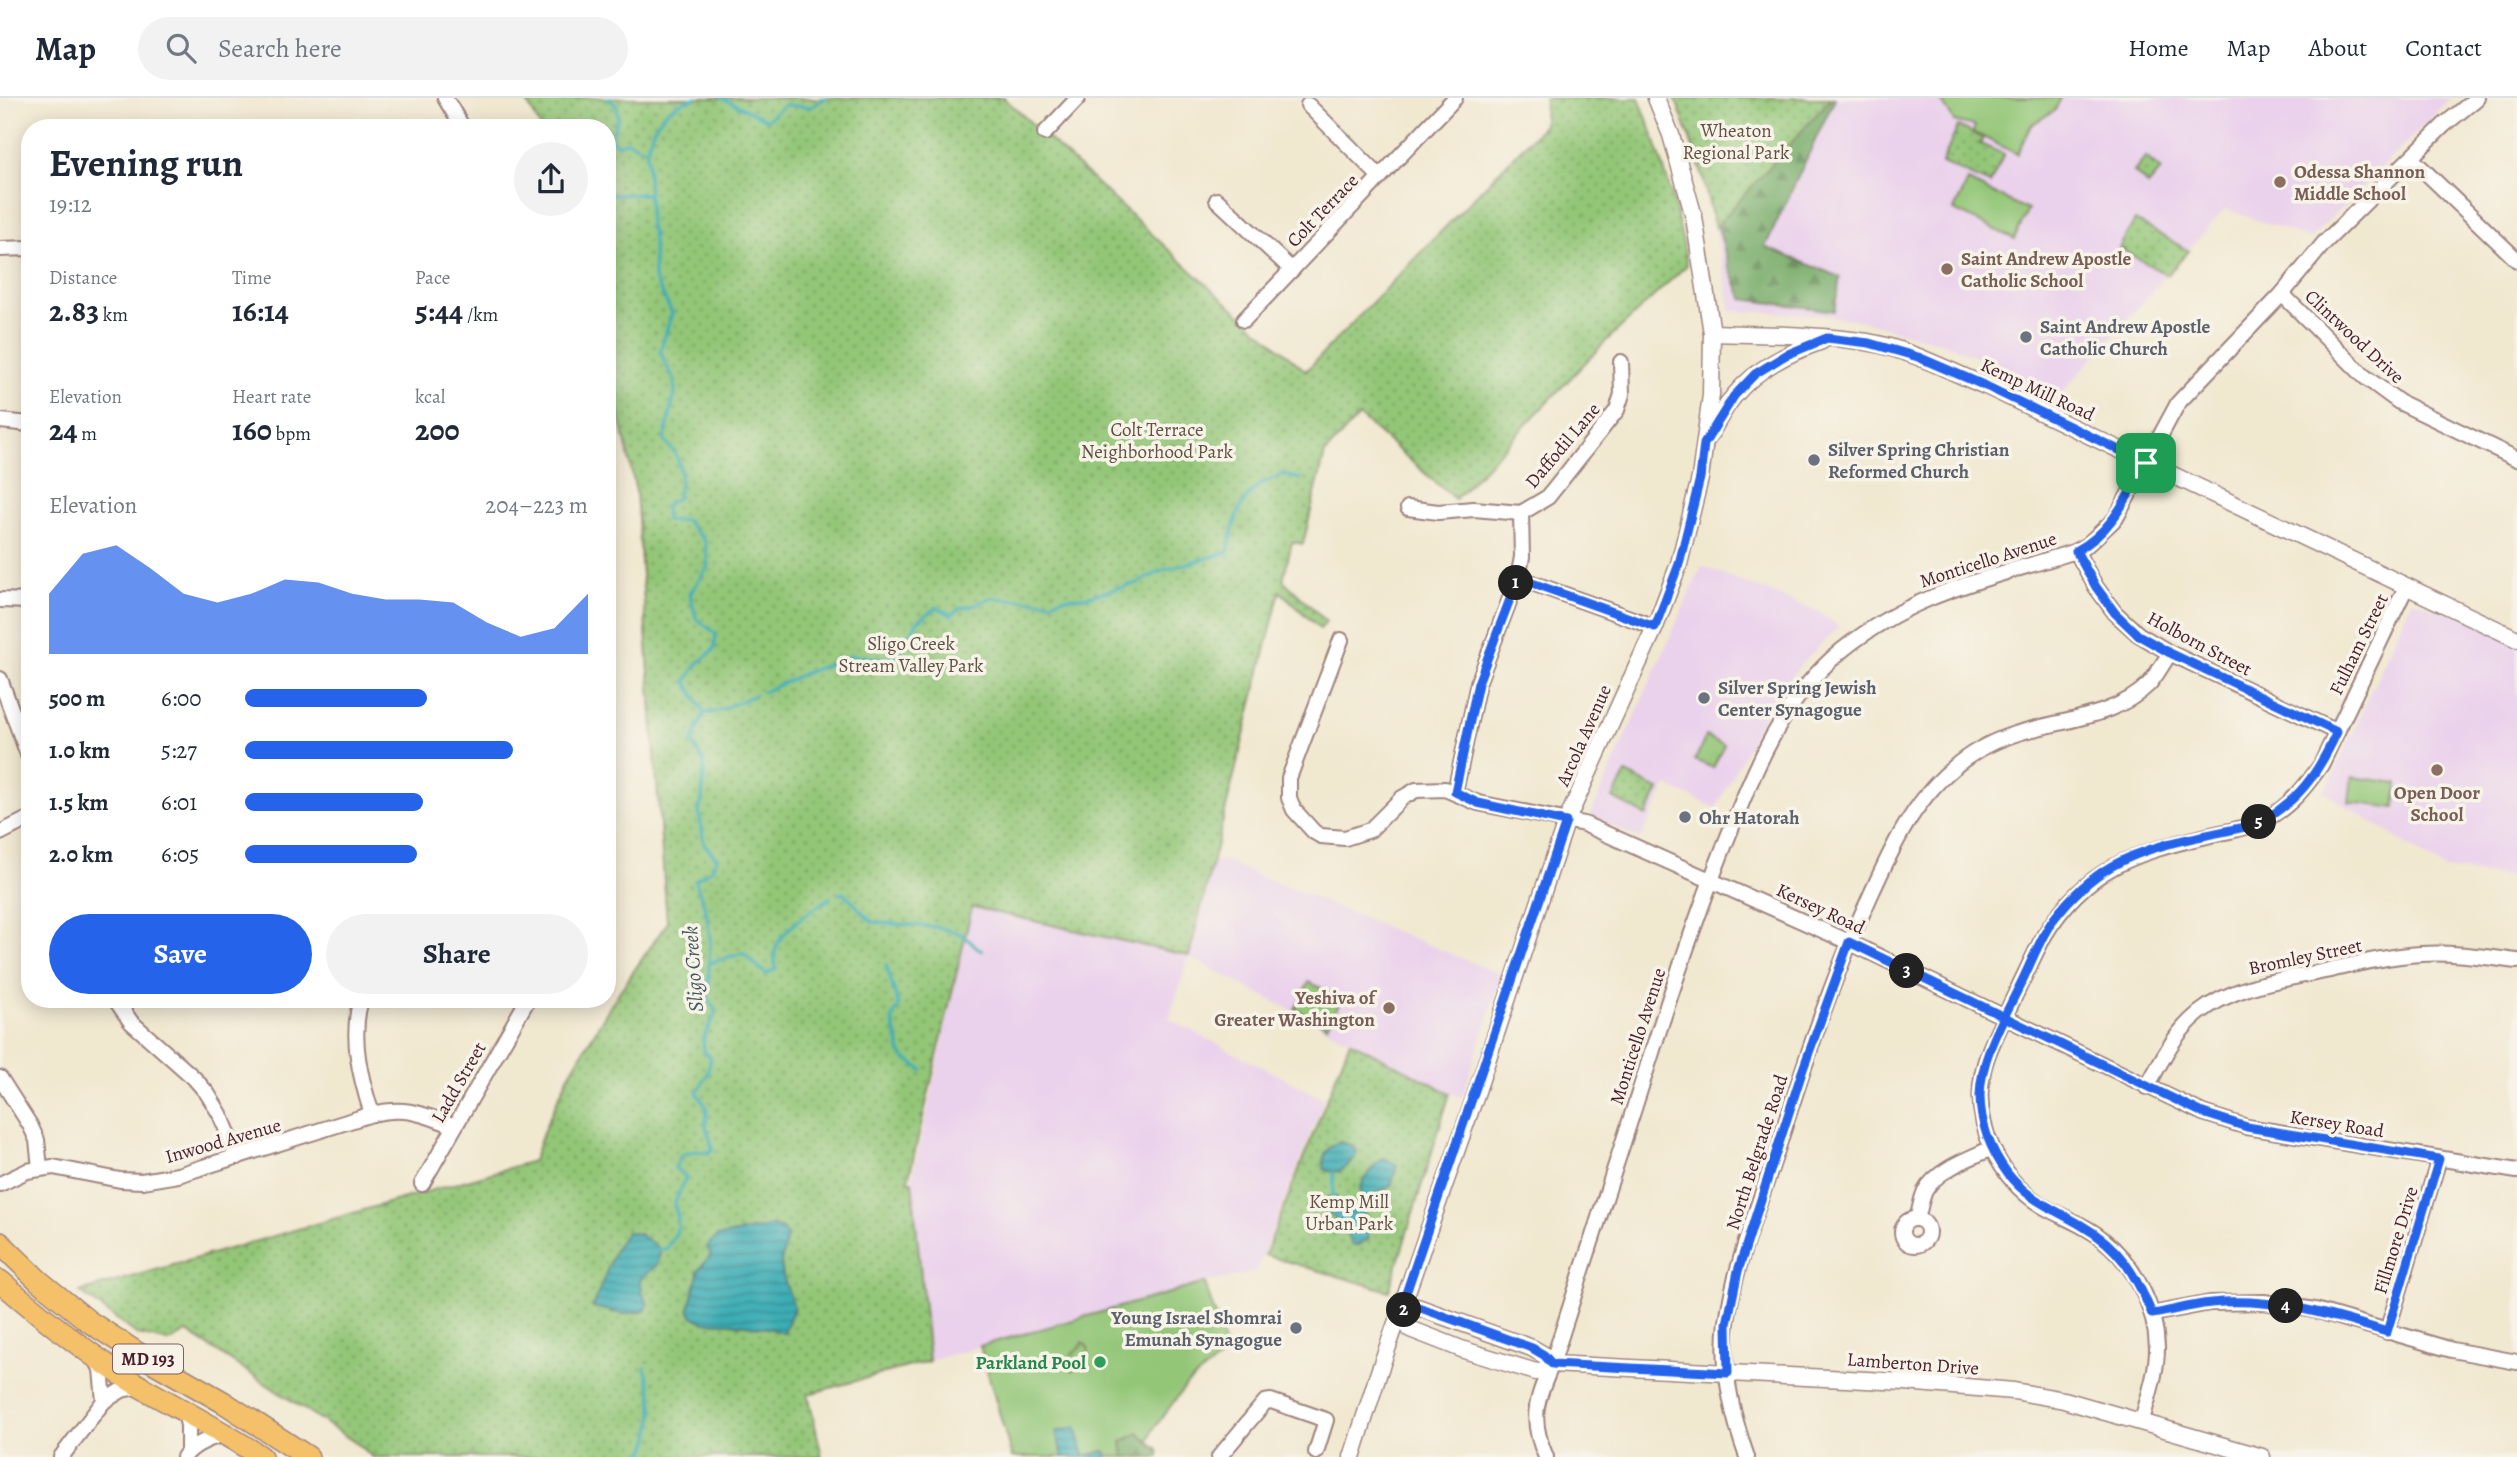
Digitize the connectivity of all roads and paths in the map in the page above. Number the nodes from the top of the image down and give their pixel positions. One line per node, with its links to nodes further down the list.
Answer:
1 (445, 98): 7 (street)
2 (1078, 98): 8 (street)
3 (1455, 98): 10 (street, Colt Terrace)
4 (1656, 98): 18 (street, Arcola Avenue)
5 (2477, 98): 9 (street, Monticello Avenue)
6 (1308, 105): 10 (street, Colt Terrace)
7 (458, 119)
8 (1045, 133)
9 (2412, 159): 14 (street); 16 (street, Monticello Avenue)
10 (1380, 177): 15 (street, Colt Terrace)
11 (1217, 200): 15 (street, Colt Terrace)
12 (21, 248): 13 (street)
13 (0, 249)
14 (2517, 260)
15 (1292, 270): 17 (street, Colt Terrace)
16 (2282, 294): 24 (street, Clintwood Drive); 25 (street, Monticello Avenue)
17 (1244, 320)
18 (1712, 333): 19 (street, Kemp Mill Road); 23 (street, Arcola Avenue)
19 (1827, 338): 23 (street); 25 (street, Kemp Mill Road)
20 (1621, 362): 27 (street, Daffodil Lane)
21 (0, 421): 22 (street)
22 (21, 423)
23 (1704, 444): 33 (street, Arcola Avenue)
24 (2517, 459)
25 (2146, 463): 28 (street, Monticello Avenue); 30 (street, Kemp Mill Road)
26 (1408, 508): 27 (street, Daffodil Lane)
27 (1521, 513): 29 (street)
28 (2076, 551): 36 (street, Holborn Street); 44 (street, Monticello Avenue)
29 (1518, 578): 33 (street); 40 (street)
30 (2406, 587): 34 (street, Kemp Mill Road); 38 (street, Fulham Street)
31 (0, 600): 32 (street)
32 (21, 601)
33 (1655, 627): 42 (street, Arcola Avenue)
34 (2517, 639)
35 (1341, 640): 40 (street, Kersey Road)
36 (2170, 653): 38 (street, Holborn Street); 45 (street, North Belgrade Road)
37 (0, 679): 39 (street)
38 (2337, 732): 50 (street, Fulham Street)
39 (21, 736)
40 (1455, 792): 42 (street, Kersey Road)
41 (21, 822): 43 (street)
42 (1566, 822): 44 (street, Kersey Road); 65 (street, Arcola Avenue)
43 (0, 833)
44 (1711, 879): 45 (street, Kersey Road); 70 (street, Monticello Avenue)
45 (1849, 942): 50 (street, Kersey Road); 71 (street, North Belgrade Road)
46 (2517, 961): 52 (street, Bromley Street)
47 (121, 1008): 56 (street)
48 (358, 1008): 53 (street)
49 (523, 1008): 54 (street, Ladd Street)
50 (2004, 1018): 52 (street, Kersey Road); 55 (street, Fulham Street)
51 (0, 1078): 58 (street)
52 (2147, 1087): 57 (street, Kersey Road)
53 (372, 1114): 54 (street, Inwood Avenue); 56 (street, Inwood Avenue)
54 (455, 1126): 61 (street, Ladd Street)
55 (1992, 1148): 62 (street); 66 (street, Fulham Street)
56 (238, 1157): 58 (street, Inwood Avenue)
57 (2439, 1159): 59 (street, Kersey Road); 67 (street, Fillmore Drive)
58 (40, 1168): 60 (street, Inwood Avenue)
59 (2517, 1171)
60 (0, 1184)
61 (422, 1184)
62 (1917, 1219)
63 (0, 1243): 81 (main road, MD 193)
64 (0, 1281): 68 (main road, MD 193)
65 (1400, 1311): 70 (street); 70 (street, Lamberton Drive); 83 (street, Arcola Avenue)
66 (2152, 1314): 67 (street); 75 (street, Fulham Street)
67 (2387, 1332): 69 (street)
68 (92, 1354): 72 (main road, MD 193); 73 (street)
69 (2517, 1362)
70 (1552, 1364): 71 (street, Lamberton Drive); 84 (street, Monticello Avenue)
71 (1728, 1373): 75 (street, Lamberton Drive); 85 (street, North Belgrade Road)
72 (141, 1386): 73 (street); 74 (main road, MD 193)
73 (104, 1401): 79 (street)
74 (184, 1409): 76 (main road, MD 193); 78 (street)
75 (2142, 1421): 86 (street, Lamberton Drive)
76 (225, 1434): 78 (street); 80 (main road, MD 193)
77 (1316, 1452): 82 (street)
78 (186, 1454)
79 (61, 1457)
80 (261, 1457)
81 (308, 1457)
82 (1219, 1457)
83 (1352, 1457)
84 (1546, 1457)
85 (1748, 1457)
86 (2262, 1457)

